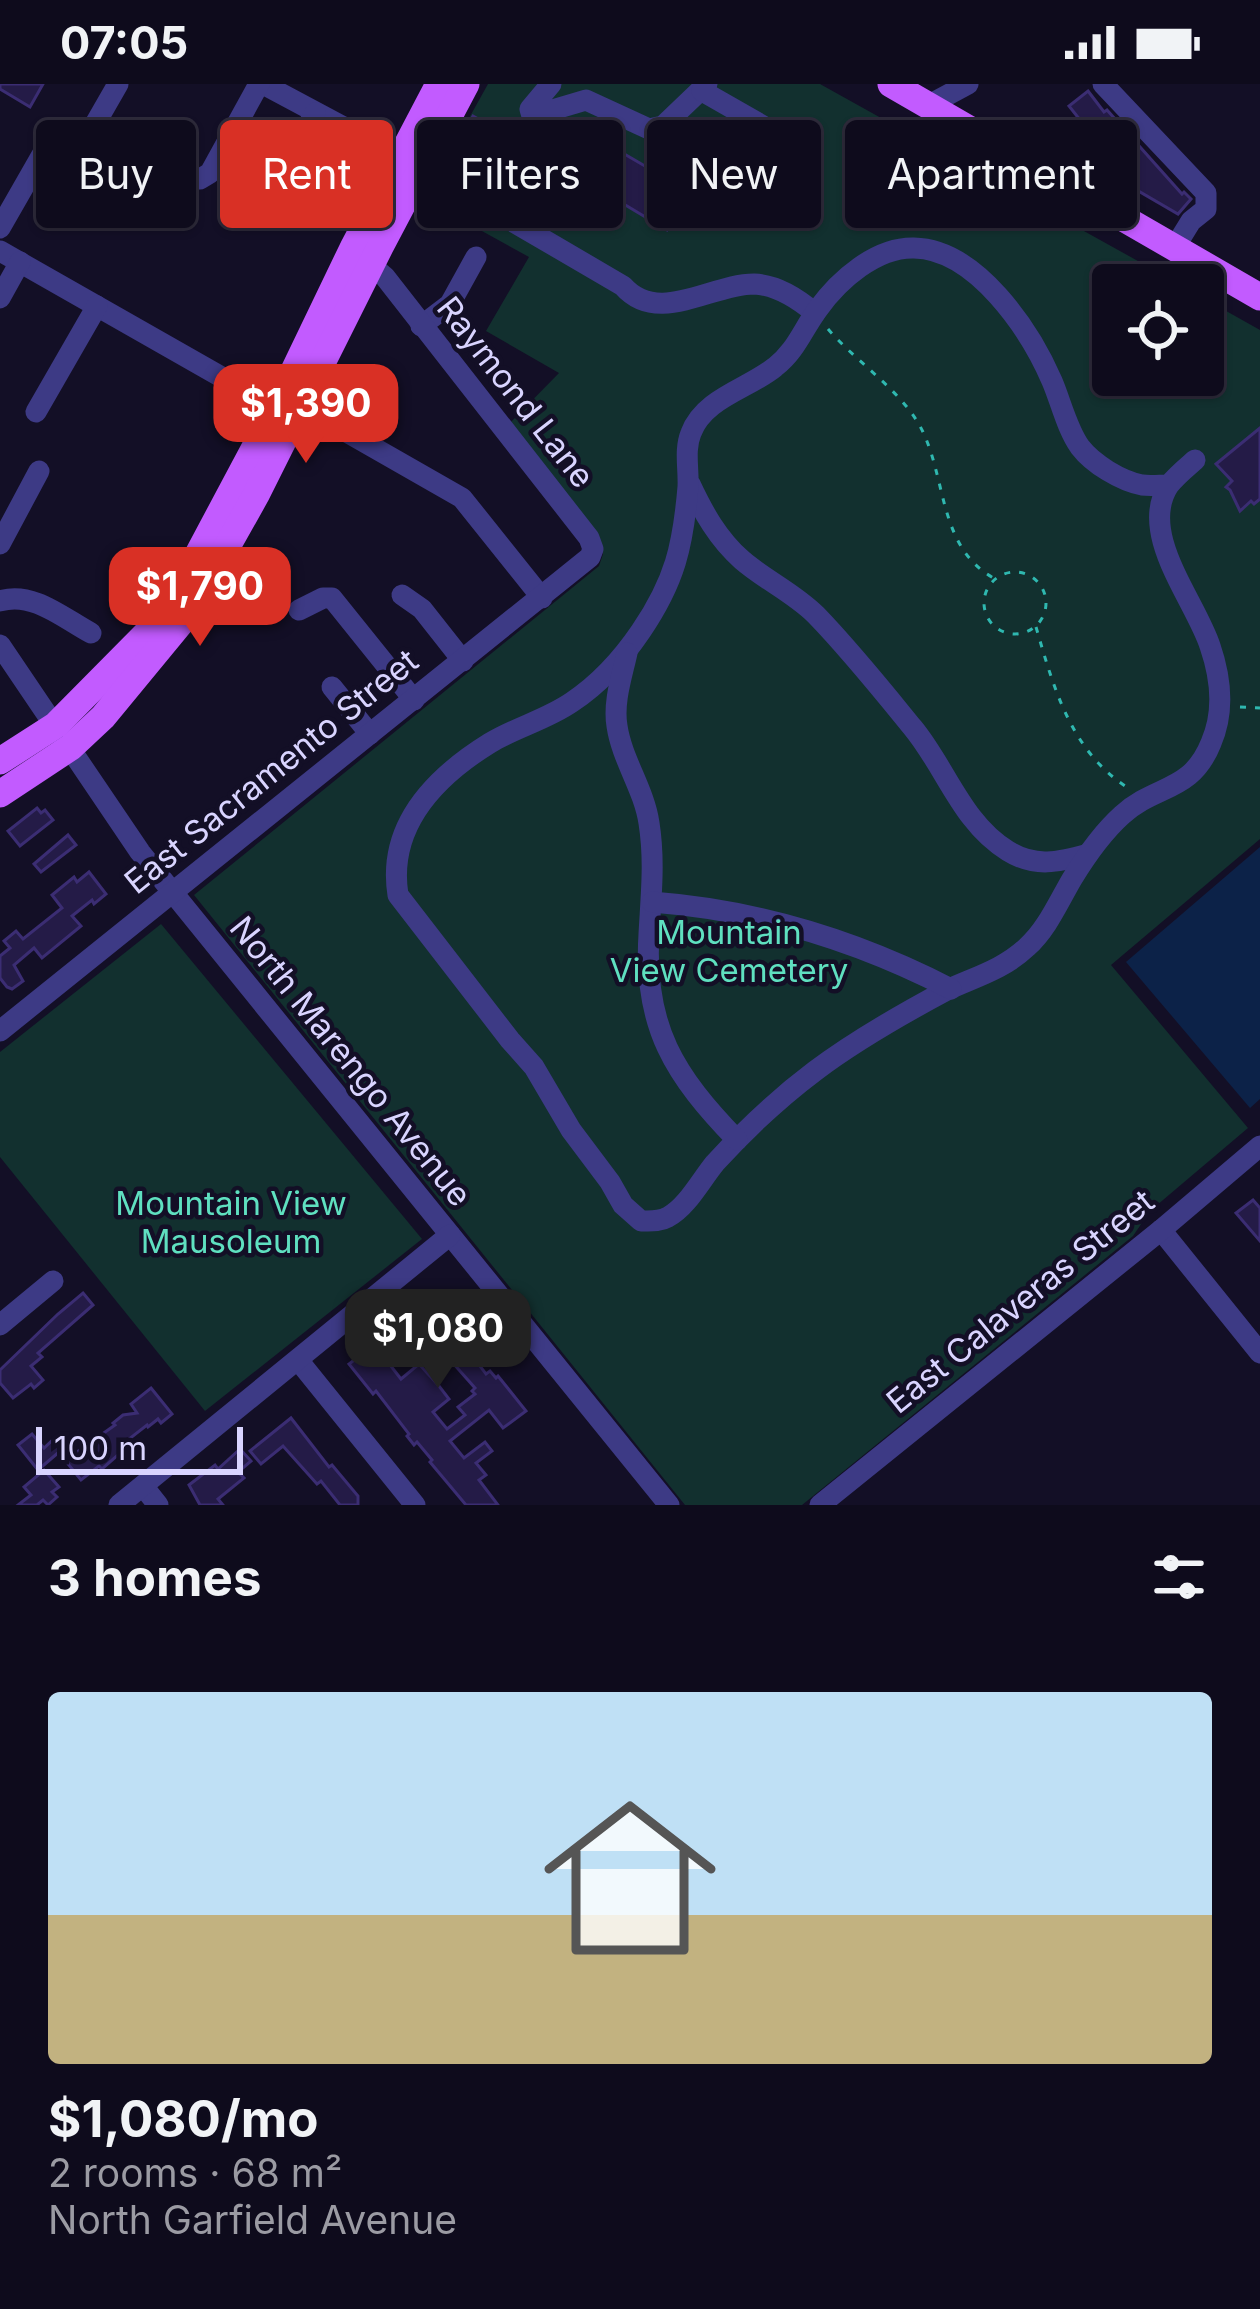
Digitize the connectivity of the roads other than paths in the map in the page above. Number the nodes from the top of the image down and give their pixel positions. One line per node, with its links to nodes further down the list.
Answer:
1 (118, 84): 13 (street)
2 (261, 84): 12 (street); 22 (street)
3 (439, 84): 15 (main road)
4 (466, 84): 16 (main road)
5 (551, 84): 10 (street)
6 (891, 84): 11 (main road)
7 (968, 84): 11 (street)
8 (1103, 84): 25 (street)
9 (705, 87): 10 (street); 17 (street)
10 (589, 92)
11 (929, 105): 25 (main road)
12 (315, 113): 14 (street); 19 (street)
13 (97, 120)
14 (311, 120)
15 (431, 120)
16 (447, 120)
17 (754, 120)
18 (36, 164): 23 (street)
19 (417, 169)
20 (417, 176): 34 (main road)
21 (417, 177): 28 (main road)
22 (196, 178)
23 (0, 228)
24 (524, 228): 32 (street)
25 (1175, 247): 29 (main road)
26 (10, 256): 30 (street); 31 (street)
27 (476, 256): 33 (street)
28 (371, 265): 33 (street, Raymond Lane); 34 (main road)
29 (1260, 296)
30 (0, 298)
31 (97, 306): 34 (street); 35 (street)
32 (814, 313): 38 (street); 39 (street)
33 (421, 326): 41 (street, Raymond Lane)
34 (285, 405): 43 (street); 53 (main road)
35 (36, 412)
36 (1196, 460): 39 (street)
37 (39, 471): 40 (street)
38 (688, 480): 48 (street); 56 (street)
39 (1169, 485): 56 (street)
40 (0, 544)
41 (584, 565): 43 (street, East Sacramento Street)
42 (402, 595): 49 (street)
43 (542, 598): 49 (street, East Sacramento Street)
44 (0, 601): 46 (street)
45 (298, 610): 51 (street)
46 (92, 633)
47 (0, 645): 53 (street, North Marengo Avenue)
48 (628, 647): 58 (street); 61 (street)
49 (463, 661): 51 (street, East Sacramento Street)
50 (332, 687): 52 (street)
51 (414, 700): 52 (street, East Sacramento Street)
52 (370, 734): 57 (street, East Sacramento Street)
53 (63, 736): 54 (main road); 55 (main road); 57 (street, North Marengo Avenue)
54 (0, 761)
55 (0, 794)
56 (1088, 854): 59 (street)
57 (172, 892): 60 (street, East Sacramento Street); 64 (street, North Marengo Avenue)
58 (652, 902): 59 (street); 61 (street)
59 (951, 988): 61 (street)
60 (0, 1031)
61 (737, 1140)
62 (1260, 1146): 63 (street, East Calaveras Street)
63 (1161, 1230): 67 (street); 74 (street, East Calaveras Street)
64 (450, 1235): 68 (street); 73 (street, North Marengo Avenue)
65 (53, 1281): 66 (street)
66 (0, 1325)
67 (1260, 1352)
68 (298, 1360): 69 (street); 72 (street)
69 (143, 1486): 70 (street); 71 (street)
70 (119, 1505)
71 (158, 1505)
72 (415, 1505)
73 (669, 1505)
74 (820, 1505)

